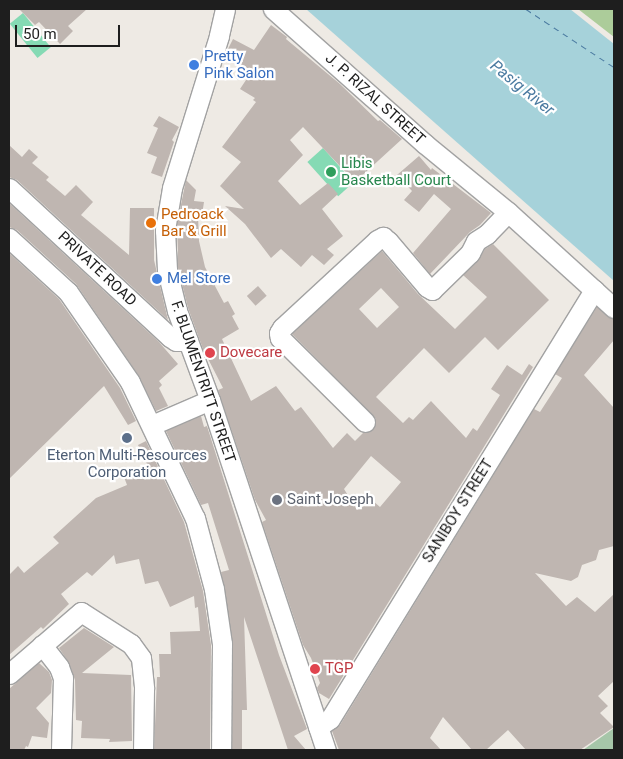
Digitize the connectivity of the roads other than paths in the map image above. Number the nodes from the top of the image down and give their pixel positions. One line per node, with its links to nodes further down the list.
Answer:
1 (225, 9): 10 (street, F. BLUMENTRITT STREET)
2 (273, 9): 5 (street, J. P. RIZAL STREET)
3 (288, 9): 8 (street)
4 (9, 188): 10 (street, PRIVATE ROAD)
5 (508, 212): 7 (street, J. P. RIZAL STREET); 12 (street)
6 (9, 238): 13 (street)
7 (594, 290): 9 (street, J. P. RIZAL STREET); 16 (street, SANIBOY STREET)
8 (614, 293)
9 (614, 308)
10 (188, 341): 11 (street, F. BLUMENTRITT STREET)
11 (210, 400): 13 (street); 16 (street, F. BLUMENTRITT STREET)
12 (365, 422)
13 (152, 425): 19 (street)
14 (42, 645): 15 (street); 17 (street); 18 (street)
15 (9, 674)
16 (318, 727): 20 (street, F. BLUMENTRITT STREET)
17 (61, 750)
18 (143, 750)
19 (221, 750)
20 (326, 750)

